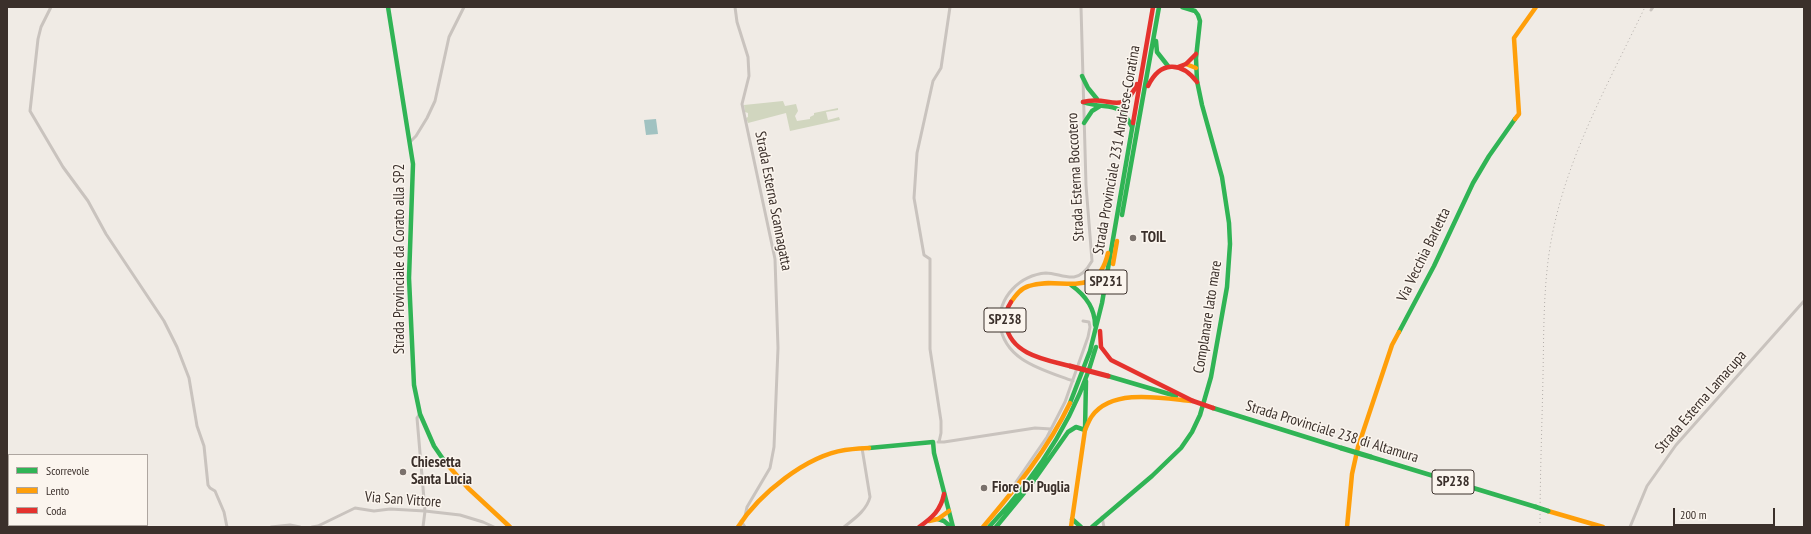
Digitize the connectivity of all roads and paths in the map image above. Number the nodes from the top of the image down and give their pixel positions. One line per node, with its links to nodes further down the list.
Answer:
1 (51, 7): 53 (street)
2 (388, 7): 26 (main road, Strada Provinciale da Corato alla SP2)
3 (464, 7): 26 (street)
4 (735, 7): 47 (street, Strada Esterna Scannagatta)
5 (950, 7): 40 (street)
6 (1081, 7): 19 (street, Strada Esterna Boccotero)
7 (1153, 7): 14 (main road, Strada Provinciale 231 Andriese-Coratina / SP231)
8 (1159, 7): 11 (main road, Strada Provinciale 231 Andriese-Coratina / SP231)
9 (1182, 7): 12 (main road, Complanare lato mare)
10 (1536, 7): 72 (main road, Via Vecchia Barletta)
11 (1157, 17): 15 (main road); 25 (main road, Strada Provinciale 231 Andriese-Coratina / SP231)
12 (1196, 54): 13 (main road); 17 (main road, Complanare lato mare)
13 (1186, 64): 16 (main road); 17 (main road)
14 (1143, 65): 21 (main road); 25 (main road, Strada Provinciale 231 Andriese-Coratina / SP231)
15 (1168, 66): 16 (main road); 25 (main road)
16 (1178, 67): 18 (main road)
17 (1196, 68): 18 (main road); 20 (main road, Complanare lato mare)
18 (1187, 71): 20 (main road)
19 (1082, 76): 21 (main road); 22 (street, Strada Esterna Boccotero)
20 (1197, 82): 48 (main road, Complanare lato mare)
21 (1098, 99): 22 (main road)
22 (1083, 102): 23 (main road); 24 (street, Strada Esterna Boccotero)
23 (1103, 105): 24 (main road); 25 (main road)
24 (1084, 123): 34 (street, Strada Esterna Boccotero)
25 (1136, 128): 27 (main road, Strada Provinciale 231 Andriese-Coratina / SP231); 30 (main road, Strada Provinciale 231 Andriese-Coratina / SP231)
26 (410, 142): 36 (main road, Strada Provinciale da Corato alla SP2)
27 (1120, 204): 28 (main road); 32 (main road, Strada Provinciale 231 Andriese-Coratina / SP231)
28 (1070, 285): 32 (main road); 35 (main road, SP238, bridge)
29 (1804, 301): 74 (street, Strada Esterna Lamacupa)
30 (1102, 319): 33 (main road, Strada Provinciale 231 Andriese-Coratina / SP231); 35 (main road)
31 (1083, 321): 34 (street)
32 (1088, 359): 65 (main road, Strada Provinciale 231 Andriese-Coratina / SP231)
33 (1086, 377): 38 (main road); 66 (main road, Strada Provinciale 231 Andriese-Coratina / SP231)
34 (1073, 381): 37 (street)
35 (1193, 401): 38 (main road); 73 (main road, Strada Provinciale 238 di Altamura / SP238, bridge)
36 (420, 414): 44 (street); 59 (main road, Strada Provinciale da Corato alla SP2)
37 (1051, 430): 40 (street); 42 (street)
38 (1085, 430): 50 (main road); 67 (main road)
39 (933, 442): 40 (street); 41 (main road); 43 (main road)
40 (939, 442)
41 (862, 448): 47 (main road); 62 (street)
42 (1016, 482)
43 (944, 494): 45 (main road); 46 (main road)
44 (425, 511): 56 (street, Via San Vittore); 57 (street); 58 (street, Via San Vittore)
45 (939, 511): 46 (main road); 52 (main road)
46 (949, 511): 49 (main road); 64 (main road)
47 (746, 516): 51 (main road)
48 (1102, 517): 70 (main road, Complanare lato mare); 71 (street)
49 (938, 519): 52 (main road); 64 (main road)
50 (1072, 519): 68 (main road); 69 (main road)
51 (741, 521): 60 (main road); 61 (street)
52 (928, 521): 63 (main road)
53 (227, 527)
54 (271, 527): 55 (street)
55 (300, 527)
56 (312, 527)
57 (423, 527)
58 (494, 527)
59 (510, 527)
60 (738, 527)
61 (745, 527)
62 (844, 527)
63 (919, 527)
64 (952, 527)
65 (984, 527)
66 (989, 527)
67 (996, 527)
68 (1071, 527)
69 (1081, 527)
70 (1091, 527)
71 (1104, 527)
72 (1347, 527)
73 (1603, 527)
74 (1630, 527)

